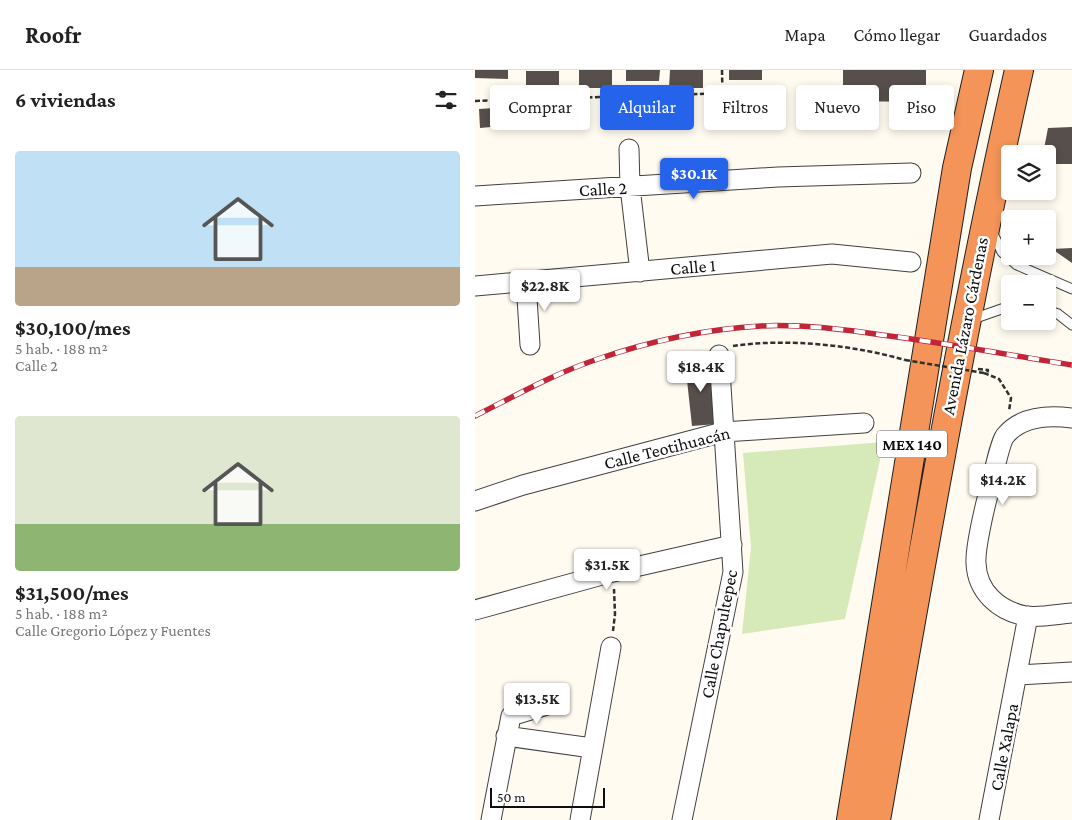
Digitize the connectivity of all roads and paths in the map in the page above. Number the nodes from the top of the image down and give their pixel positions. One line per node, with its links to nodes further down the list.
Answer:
1 (722, 70): 4 (path)
2 (979, 70): 42 (highway, Avenida Lázaro Cárdenas / MEX 140)
3 (1019, 70): 11 (highway, Avenida Lázaro Cárdenas / MEX 140)
4 (723, 85)
5 (704, 94): 6 (path)
6 (475, 102)
7 (629, 149): 9 (street)
8 (911, 173): 9 (street, Calle 2)
9 (630, 187): 10 (street, Calle 2); 13 (street)
10 (475, 196)
11 (985, 220): 16 (lane); 19 (highway, Avenida Lázaro Cárdenas / MEX 140)
12 (911, 262): 13 (street, Calle 1)
13 (640, 272): 14 (street, Calle 1)
14 (525, 282): 15 (street, Calle 1); 21 (street)
15 (475, 286)
16 (1072, 289)
17 (1001, 309): 19 (lane)
18 (1056, 314): 20 (lane)
19 (965, 321): 43 (highway, Avenida Lázaro Cárdenas / MEX 140)
20 (1072, 325)
21 (530, 345)
22 (719, 356): 25 (street, Calle Chapultepec); 26 (path, bridge)
23 (1072, 418): 26 (street)
24 (864, 423): 25 (street, Calle Teotihuacán)
25 (723, 432): 27 (street, Calle Teotihuacán); 28 (street, Calle Chapultepec)
26 (1004, 438): 32 (street)
27 (475, 501)
28 (732, 545): 29 (street); 41 (street, Calle Chapultepec)
29 (613, 572): 30 (street); 33 (path)
30 (475, 610)
31 (1072, 613): 32 (street)
32 (1028, 616): 35 (street, Calle Xalapa)
33 (611, 647): 38 (street)
34 (1072, 672): 35 (street)
35 (1019, 675): 44 (street, Calle Xalapa)
36 (554, 703): 37 (street)
37 (507, 736): 38 (street); 39 (street)
38 (592, 748): 40 (street)
39 (491, 820)
40 (580, 820)
41 (682, 820)
42 (851, 820)
43 (876, 820)
44 (989, 820)

